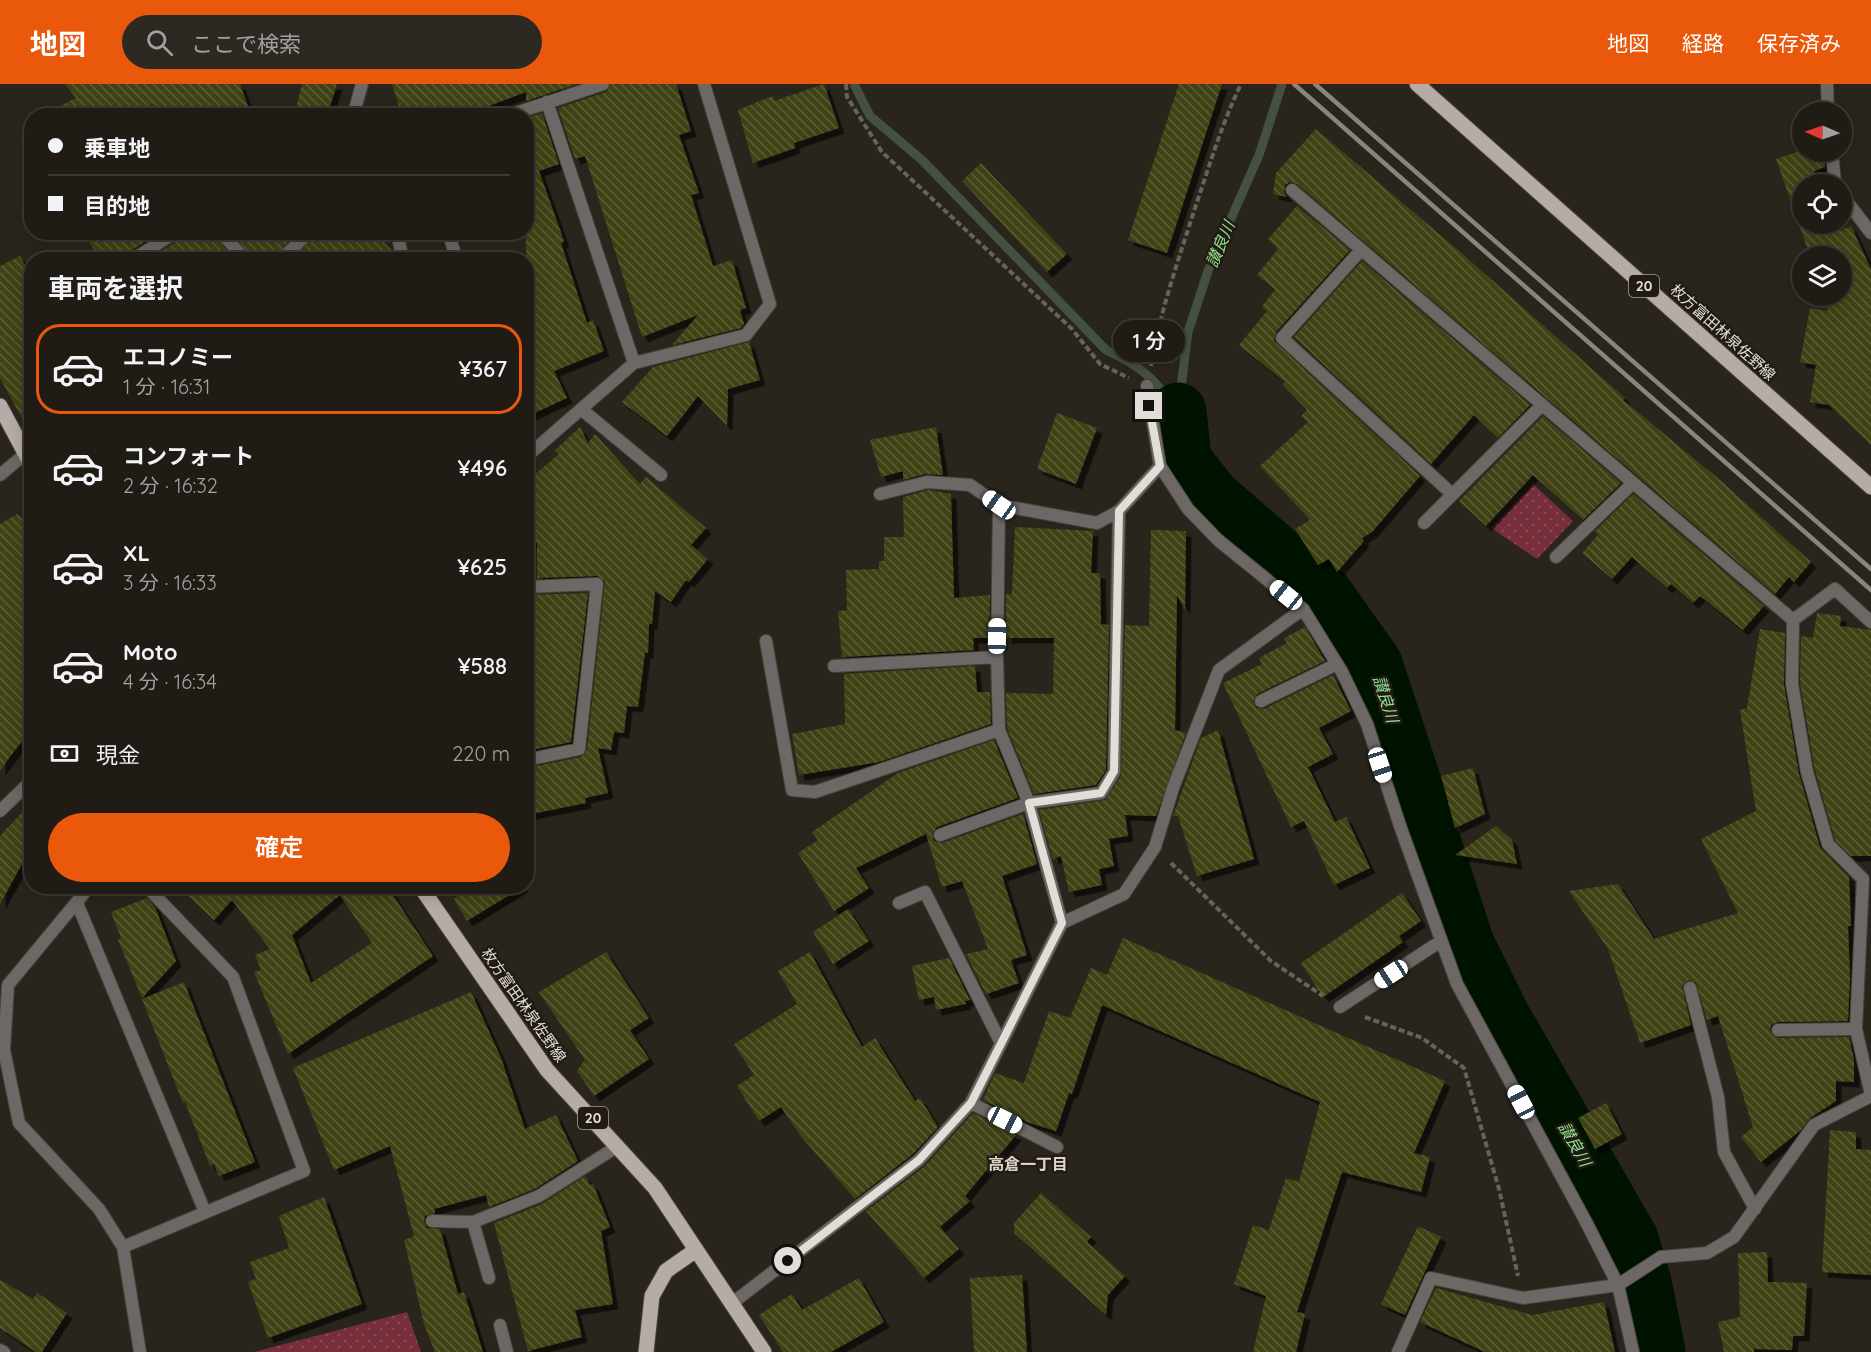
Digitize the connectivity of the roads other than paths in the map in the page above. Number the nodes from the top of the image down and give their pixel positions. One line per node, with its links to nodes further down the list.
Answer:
1 (362, 84): 8 (street)
2 (603, 84): 6 (street)
3 (704, 84): 20 (street)
4 (1417, 84): 32 (main road, 枚方富田林泉佐野線 / 20)
5 (1827, 84): 7 (street)
6 (548, 102): 9 (street); 20 (street)
7 (1828, 102)
8 (355, 108)
9 (530, 108)
10 (1292, 190): 16 (street)
11 (1852, 208): 12 (street)
12 (1871, 233)
13 (163, 240): 17 (street)
14 (228, 240): 18 (street)
15 (301, 240): 19 (street)
16 (1361, 250): 22 (street); 34 (street)
17 (145, 252)
18 (238, 252)
19 (289, 252)
20 (634, 363): 24 (street)
21 (1147, 386): 28 (street)
22 (1542, 405): 31 (street); 34 (street)
23 (0, 406): 25 (main road)
24 (581, 409): 26 (street); 30 (street)
25 (24, 448)
26 (534, 450)
27 (24, 460): 29 (street)
28 (1160, 466): 36 (street); 40 (street)
29 (0, 475)
30 (661, 475)
31 (1633, 483): 38 (street); 41 (street)
32 (1871, 487)
33 (880, 494): 35 (street)
34 (1452, 494): 37 (street)
35 (999, 505): 36 (street); 44 (street)
36 (1119, 511): 51 (street)
37 (1424, 523)
38 (1556, 557)
39 (534, 587): 49 (street)
40 (1303, 609): 45 (street); 60 (street)
41 (1794, 620): 42 (street); 59 (street)
42 (1871, 622)
43 (766, 641): 48 (street)
44 (996, 657): 46 (street); 48 (street)
45 (1337, 664): 47 (street); 61 (street)
46 (834, 666)
47 (1261, 701)
48 (999, 730): 51 (street)
49 (534, 758)
50 (24, 788): 52 (street)
51 (1029, 803): 53 (street); 60 (street)
52 (0, 811)
53 (940, 835)
54 (83, 894): 57 (street)
55 (154, 894): 72 (street)
56 (426, 894): 69 (main road, 枚方富田林泉佐野線 / 20)
57 (76, 903): 72 (street); 75 (street)
58 (899, 903): 66 (street)
59 (1866, 921): 64 (street)
60 (1062, 923): 66 (street)
61 (1442, 941): 63 (street); 78 (street)
62 (1690, 988): 71 (street)
63 (1340, 1007)
64 (1856, 1029): 65 (street); 67 (street)
65 (1778, 1030)
66 (1001, 1043): 68 (street)
67 (1871, 1095): 71 (street)
68 (971, 1103): 70 (street); 79 (street)
69 (618, 1146): 74 (street); 76 (main road, 枚方富田林泉佐野線 / 20)
70 (1057, 1147)
71 (1755, 1209): 78 (street)
72 (205, 1212): 75 (street)
73 (432, 1221): 74 (street)
74 (473, 1222): 77 (street)
75 (123, 1246): 81 (street)
76 (696, 1250): 79 (main road, 枚方富田林泉佐野線 / 20); 83 (main road)
77 (489, 1278)
78 (1618, 1285): 85 (street); 86 (street)
79 (731, 1304): 84 (main road, 枚方富田林泉佐野線 / 20)
80 (500, 1325): 82 (street)
81 (140, 1352)
82 (507, 1352)
83 (646, 1352)
84 (764, 1352)
85 (1398, 1352)
86 (1632, 1352)

